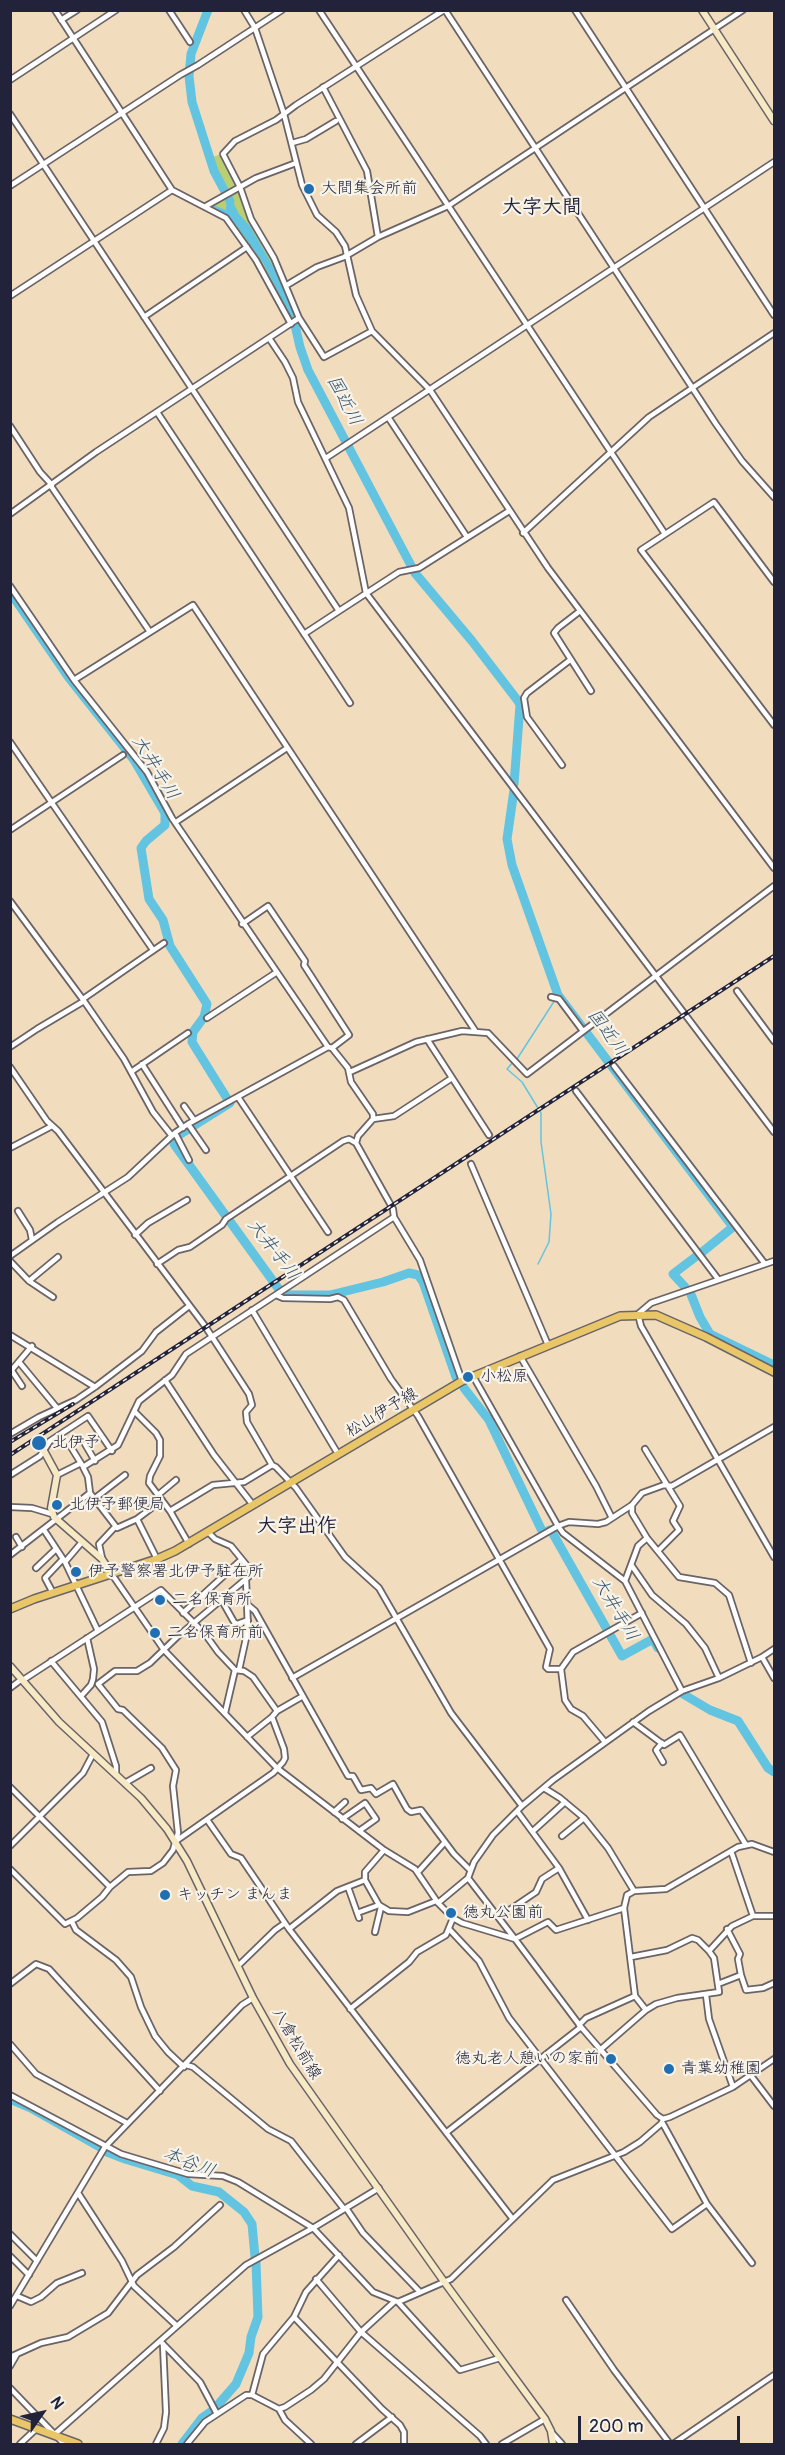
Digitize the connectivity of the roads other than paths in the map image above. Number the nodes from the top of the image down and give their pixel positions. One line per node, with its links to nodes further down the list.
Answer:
1 (55, 10): 12 (street)
2 (76, 10): 12 (street)
3 (116, 10): 15 (street)
4 (170, 10): 16 (street)
5 (244, 10): 13 (street)
6 (282, 10): 13 (street)
7 (319, 10): 17 (street)
8 (445, 10): 17 (street); 27 (street)
9 (574, 10): 20 (street)
10 (702, 10): 14 (main road)
11 (743, 10): 14 (street)
12 (61, 20): 15 (street)
13 (255, 28): 21 (street); 23 (street)
14 (714, 30): 20 (street); 25 (main road)
15 (74, 39): 18 (street); 21 (street)
16 (190, 42)
17 (356, 67): 19 (street); 35 (street)
18 (10, 80)
19 (323, 87): 23 (street); 37 (street)
20 (625, 87): 27 (street); 36 (street)
21 (122, 112): 30 (street); 33 (street)
22 (10, 114): 30 (street)
23 (284, 114): 26 (street); 32 (street)
24 (336, 121): 26 (street)
25 (774, 121)
26 (292, 143): 28 (street)
27 (536, 148): 35 (street); 41 (street)
28 (296, 162): 32 (street); 40 (street)
29 (774, 162): 36 (street)
30 (44, 164): 31 (street); 38 (street)
31 (10, 186)
32 (240, 187): 34 (street); 42 (street)
33 (172, 189): 34 (street); 38 (street)
34 (206, 206): 39 (street)
35 (448, 206): 37 (street); 47 (street)
36 (705, 208): 41 (street); 44 (street)
37 (378, 237): 40 (street)
38 (93, 240): 43 (street); 45 (street)
39 (247, 247): 45 (street); 46 (street)
40 (347, 254): 42 (street); 48 (street)
41 (614, 268): 47 (street); 51 (street)
42 (287, 285): 46 (street)
43 (10, 296)
44 (774, 315)
45 (144, 317): 52 (street)
46 (295, 321): 48 (street); 50 (street)
47 (527, 325): 53 (street); 57 (street)
48 (372, 331): 53 (street)
49 (774, 333): 51 (street)
50 (269, 338): 52 (street); 58 (street)
51 (693, 387): 57 (street); 60 (street)
52 (192, 389): 54 (street); 69 (street)
53 (430, 390): 55 (street); 61 (street)
54 (157, 412): 59 (street); 72 (street)
55 (388, 417): 58 (street); 65 (street)
56 (10, 426): 59 (street)
57 (610, 453): 63 (street); 64 (street)
58 (326, 458): 68 (street)
59 (51, 485): 62 (street); 71 (street)
60 (774, 497)
61 (509, 511): 63 (street); 65 (street)
62 (10, 514)
63 (523, 533): 70 (street)
64 (665, 534): 66 (street); 77 (street)
65 (467, 537): 68 (street)
66 (774, 582)
67 (10, 586): 74 (street)
68 (366, 593): 69 (street); 92 (street)
69 (339, 611): 72 (street)
70 (580, 611): 73 (street); 85 (street)
71 (150, 632): 74 (street); 79 (street)
72 (304, 634): 76 (street)
73 (570, 660): 75 (street); 81 (street)
74 (74, 680): 83 (street)
75 (591, 691)
76 (350, 704)
77 (774, 725)
78 (10, 742): 82 (street)
79 (288, 748): 83 (street); 98 (street)
80 (123, 755): 82 (street)
81 (562, 765)
82 (52, 803): 84 (street); 90 (street)
83 (176, 822): 88 (street)
84 (10, 830)
85 (774, 868)
86 (774, 886): 92 (street)
87 (10, 901): 95 (street)
88 (242, 924): 91 (street); 103 (street)
89 (164, 943): 90 (street)
90 (153, 950): 95 (street)
91 (277, 972): 96 (street); 103 (street)
92 (656, 976): 97 (street); 117 (street)
93 (737, 991): 101 (street)
94 (551, 997): 97 (street)
95 (84, 1000): 102 (street); 107 (street)
96 (207, 1018)
97 (583, 1031): 98 (street)
98 (476, 1032): 100 (street)
99 (188, 1033): 104 (street)
100 (427, 1039): 108 (street); 109 (street)
101 (774, 1041)
102 (10, 1047)
103 (330, 1048): 108 (street); 111 (street)
104 (142, 1064): 107 (street); 116 (street)
105 (614, 1066): 138 (street)
106 (10, 1067): 115 (street)
107 (131, 1072): 118 (street)
108 (350, 1072): 113 (street)
109 (452, 1078): 113 (street); 119 (street)
110 (576, 1091): 139 (street)
111 (238, 1097): 114 (street); 125 (street)
112 (184, 1106): 114 (street)
113 (374, 1119): 120 (street)
114 (194, 1120): 116 (street)
115 (52, 1126): 121 (street); 126 (street)
116 (188, 1126): 118 (street); 122 (street)
117 (774, 1132)
118 (175, 1135): 123 (street); 126 (street)
119 (489, 1135)
120 (356, 1143): 125 (street); 129 (street)
121 (10, 1148)
122 (206, 1150)
123 (189, 1160)
124 (471, 1164): 150 (street)
125 (290, 1175): 130 (street); 137 (street)
126 (103, 1194): 131 (street); 132 (street)
127 (187, 1200): 131 (street)
128 (18, 1211): 132 (street)
129 (394, 1217): 141 (street); 158 (street)
130 (328, 1232)
131 (135, 1235): 137 (street)
132 (32, 1240): 133 (street)
133 (10, 1256)
134 (58, 1257): 140 (street)
135 (10, 1261): 140 (street)
136 (774, 1261): 138 (street)
137 (157, 1264): 144 (street)
138 (765, 1264): 139 (street)
139 (718, 1279): 143 (street)
140 (29, 1281): 142 (street)
141 (279, 1293): 145 (street); 162 (street)
142 (53, 1297)
143 (658, 1301): 146 (street); 147 (street)
144 (189, 1306): 149 (street); 160 (street)
145 (252, 1310): 149 (street); 171 (street)
146 (638, 1314): 147 (main road, 松山伊予線); 150 (main road, 松山伊予線); 172 (street)
147 (656, 1316): 155 (main road, 松山伊予線)
148 (10, 1335): 151 (street)
149 (211, 1336): 157 (street); 175 (street)
150 (548, 1345): 152 (main road, 松山伊予線)
151 (32, 1346): 153 (street); 160 (street)
152 (520, 1356): 156 (main road, 松山伊予線); 194 (street)
153 (20, 1362): 154 (street); 161 (street)
154 (11, 1372): 159 (street)
155 (774, 1372)
156 (473, 1376): 158 (main road, 松山伊予線); 196 (street)
157 (165, 1380): 163 (street); 181 (street)
158 (462, 1381): 162 (main road, 松山伊予線)
159 (22, 1386)
160 (94, 1387): 161 (street)
161 (57, 1408): 165 (street)
162 (412, 1410): 171 (main road, 松山伊予線); 211 (street)
163 (134, 1411): 170 (street); 186 (street)
164 (774, 1427): 172 (street)
165 (10, 1434)
166 (85, 1444): 173 (street)
167 (71, 1447): 174 (street)
168 (645, 1449): 183 (street)
169 (44, 1451): 170 (street); 176 (street); 177 (main road)
170 (112, 1451): 173 (street)
171 (338, 1454): 182 (main road, 松山伊予線)
172 (718, 1459): 183 (street); 208 (street)
173 (95, 1461): 174 (street)
174 (82, 1465): 177 (street); 185 (street)
175 (272, 1465): 181 (street); 182 (street)
176 (10, 1475)
177 (57, 1475): 193 (main road)
178 (124, 1475): 180 (street)
179 (176, 1480): 186 (street)
180 (116, 1482): 184 (street); 187 (street)
181 (234, 1482): 189 (street); 192 (street)
182 (291, 1483): 189 (main road, 松山伊予線); 227 (street)
183 (666, 1485): 190 (street); 206 (street)
184 (121, 1487)
185 (90, 1493): 187 (street); 193 (street)
186 (158, 1495): 188 (street)
187 (94, 1499): 197 (street)
188 (162, 1500): 192 (street); 195 (street)
189 (253, 1505): 199 (main road, 松山伊予線)
190 (632, 1505): 194 (street); 201 (street)
191 (10, 1507): 193 (street)
192 (170, 1511): 203 (street)
193 (54, 1517): 198 (street); 202 (main road)
194 (612, 1518): 196 (street)
195 (136, 1519): 197 (street); 210 (street)
196 (558, 1526): 211 (street); 218 (street)
197 (114, 1528): 209 (street)
198 (44, 1530): 204 (street); 205 (street)
199 (208, 1532): 203 (main road, 松山伊予線); 213 (street)
200 (16, 1537): 204 (street)
201 (646, 1538): 206 (street); 214 (street)
202 (82, 1542): 209 (main road); 212 (street)
203 (189, 1544): 210 (main road, 松山伊予線)
204 (22, 1547): 207 (street)
205 (56, 1549): 212 (street); 215 (street)
206 (658, 1551): 236 (street)
207 (10, 1556)
208 (774, 1557)
209 (102, 1559): 216 (main road)
210 (157, 1559): 216 (main road, 松山伊予線)
211 (499, 1559): 227 (street); 238 (street)
212 (64, 1560): 219 (street); 220 (street)
213 (241, 1560): 217 (street); 225 (street)
214 (632, 1566): 218 (street); 241 (street)
215 (36, 1568)
216 (111, 1573): 219 (main road, 松山伊予線); 223 (street)
217 (246, 1579): 221 (street); 222 (street)
218 (625, 1581): 226 (street)
219 (75, 1585): 220 (main road, 松山伊予線); 230 (street)
220 (53, 1593): 224 (main road, 松山伊予線)
221 (221, 1599): 228 (street); 229 (street)
222 (248, 1605): 228 (street); 240 (street)
223 (134, 1607): 225 (street); 230 (street); 233 (street)
224 (10, 1610)
225 (183, 1613): 229 (street)
226 (642, 1613): 238 (street); 247 (street)
227 (397, 1618): 240 (street); 267 (street)
228 (248, 1620): 239 (street)
229 (193, 1623): 233 (street); 239 (street)
230 (99, 1631): 231 (street)
231 (87, 1638): 235 (street); 245 (street)
232 (774, 1649): 234 (street)
233 (164, 1650): 244 (street); 251 (street)
234 (762, 1657): 236 (street); 242 (street)
235 (51, 1661): 243 (street); 248 (street)
236 (751, 1663): 241 (street)
237 (10, 1666): 243 (main road, 八倉松前線)
238 (561, 1669): 255 (street)
239 (237, 1670): 250 (street); 251 (street)
240 (292, 1678): 249 (street)
241 (719, 1678): 247 (street)
242 (774, 1678)
243 (22, 1680): 246 (street); 257 (main road, 八倉松前線)
244 (98, 1684): 245 (street); 277 (street)
245 (91, 1685): 248 (street)
246 (10, 1688)
247 (682, 1691): 253 (street)
248 (82, 1695): 261 (street)
249 (303, 1696): 250 (street); 278 (street)
250 (277, 1711): 252 (street)
251 (225, 1713): 254 (street)
252 (272, 1717): 254 (street); 260 (street)
253 (633, 1722): 255 (street); 256 (street)
254 (247, 1737): 260 (street)
255 (605, 1742): 264 (street)
256 (662, 1743): 258 (street); 279 (street)
257 (93, 1755): 261 (main road, 八倉松前線); 270 (street)
258 (663, 1762)
259 (151, 1768): 262 (street)
260 (277, 1768): 269 (street); 273 (street)
261 (116, 1774): 262 (main road, 八倉松前線)
262 (125, 1783): 277 (main road, 八倉松前線)
263 (10, 1787): 270 (street)
264 (544, 1788): 266 (street); 267 (street)
265 (345, 1802): 269 (street)
266 (565, 1802): 271 (street); 275 (street)
267 (522, 1806): 268 (street)
268 (517, 1811): 275 (street); 286 (street)
269 (334, 1812): 272 (street)
270 (40, 1817): 280 (street); 290 (street)
271 (584, 1818): 276 (street); 292 (street)
272 (342, 1819): 274 (street); 274 (street)
273 (208, 1821): 277 (street); 302 (street)
274 (359, 1831): 281 (street)
275 (533, 1831): 284 (street)
276 (562, 1836)
277 (176, 1841): 290 (street); 310 (main road, 八倉松前線)
278 (445, 1842): 286 (street); 287 (street)
279 (746, 1845): 282 (street); 283 (street)
280 (10, 1846)
281 (384, 1850): 287 (street); 289 (street)
282 (731, 1851): 292 (street); 296 (street)
283 (774, 1852)
284 (559, 1868): 298 (street); 300 (street)
285 (10, 1869): 301 (street)
286 (470, 1870): 288 (street)
287 (418, 1872): 293 (street)
288 (468, 1878): 293 (street); 298 (street)
289 (365, 1880): 291 (street); 294 (street)
290 (110, 1887): 301 (street)
291 (348, 1887): 294 (street); 303 (street)
292 (634, 1890): 295 (street)
293 (437, 1902): 294 (street); 299 (street)
294 (380, 1906): 306 (street)
295 (624, 1908): 300 (street); 309 (street)
296 (753, 1916): 297 (street); 304 (street)
297 (774, 1916)
298 (499, 1917): 307 (street)
299 (453, 1918): 305 (street); 307 (street)
300 (588, 1920): 307 (street)
301 (72, 1922): 325 (street)
302 (285, 1923): 303 (street); 310 (street)
303 (289, 1929): 318 (street)
304 (727, 1929): 308 (street); 311 (street)
305 (450, 1930): 318 (street); 323 (street)
306 (375, 1932)
307 (515, 1939): 320 (street)
308 (709, 1951): 309 (street); 314 (street)
309 (631, 1957): 316 (street)
310 (238, 1966): 317 (main road, 八倉松前線)
311 (741, 1975): 312 (street); 314 (street)
312 (774, 1983)
313 (10, 1984): 328 (street)
314 (718, 1984): 315 (street)
315 (706, 1995): 319 (street); 327 (street)
316 (635, 1996): 319 (street); 320 (street)
317 (253, 1998): 325 (street); 336 (main road, 八倉松前線)
318 (350, 2009): 333 (street)
319 (646, 2010): 322 (street)
320 (580, 2026): 322 (street); 323 (street)
321 (10, 2044): 332 (street)
322 (600, 2050): 331 (street)
323 (541, 2059): 333 (street); 335 (street)
324 (774, 2059): 326 (street)
325 (185, 2066): 328 (street); 340 (street)
326 (752, 2077): 327 (street); 330 (street)
327 (733, 2087): 331 (street)
328 (160, 2091): 332 (street)
329 (10, 2095): 334 (street)
330 (774, 2106)
331 (662, 2121): 335 (street); 338 (street)
332 (127, 2123): 334 (street)
333 (447, 2132): 341 (street)
334 (105, 2147): 337 (street); 342 (street)
335 (615, 2156): 338 (street); 341 (street)
336 (379, 2188): 340 (street); 352 (main road, 八倉松前線)
337 (78, 2193): 346 (street); 351 (street)
338 (707, 2204): 347 (street)
339 (220, 2205): 351 (street)
340 (345, 2209): 342 (street); 353 (street)
341 (512, 2218): 352 (street)
342 (313, 2228): 345 (street); 359 (street)
343 (10, 2234): 346 (street)
344 (10, 2256): 349 (street)
345 (339, 2256): 350 (street); 356 (street)
346 (37, 2261): 349 (street)
347 (752, 2264)
348 (82, 2273): 354 (street)
349 (29, 2275): 354 (street)
350 (316, 2279): 358 (street); 360 (street)
351 (132, 2282): 359 (street); 362 (street)
352 (445, 2283): 353 (street); 364 (main road, 八倉松前線)
353 (420, 2292): 356 (street)
354 (16, 2296): 357 (street)
355 (566, 2300): 391 (street)
356 (396, 2301): 360 (street); 364 (street)
357 (10, 2306)
358 (294, 2317): 365 (street); 369 (street)
359 (177, 2326): 361 (street)
360 (361, 2332): 365 (street); 387 (street)
361 (161, 2342): 371 (street); 377 (street); 382 (street)
362 (17, 2354): 363 (street); 366 (street)
363 (10, 2357)
364 (500, 2358): 373 (main road, 八倉松前線)
365 (337, 2361): 370 (street); 372 (street)
366 (10, 2366)
367 (774, 2375): 378 (street)
368 (10, 2388): 377 (street)
369 (252, 2395): 370 (street); 371 (street)
370 (279, 2409): 384 (street)
371 (217, 2414): 383 (street)
372 (392, 2417): 385 (street); 386 (street)
373 (545, 2419): 376 (main road, 八倉松前線); 388 (street)
374 (10, 2420): 375 (main road)
375 (36, 2429): 377 (main road); 379 (street)
376 (551, 2431): 389 (main road, 八倉松前線); 390 (street)
377 (56, 2436): 380 (street); 381 (main road)
378 (681, 2442): 391 (street)
379 (20, 2445)
380 (64, 2445)
381 (78, 2445)
382 (156, 2445)
383 (187, 2445)
384 (311, 2445)
385 (356, 2445)
386 (404, 2445)
387 (486, 2445)
388 (502, 2445)
389 (553, 2445)
390 (562, 2445)
391 (671, 2445)

